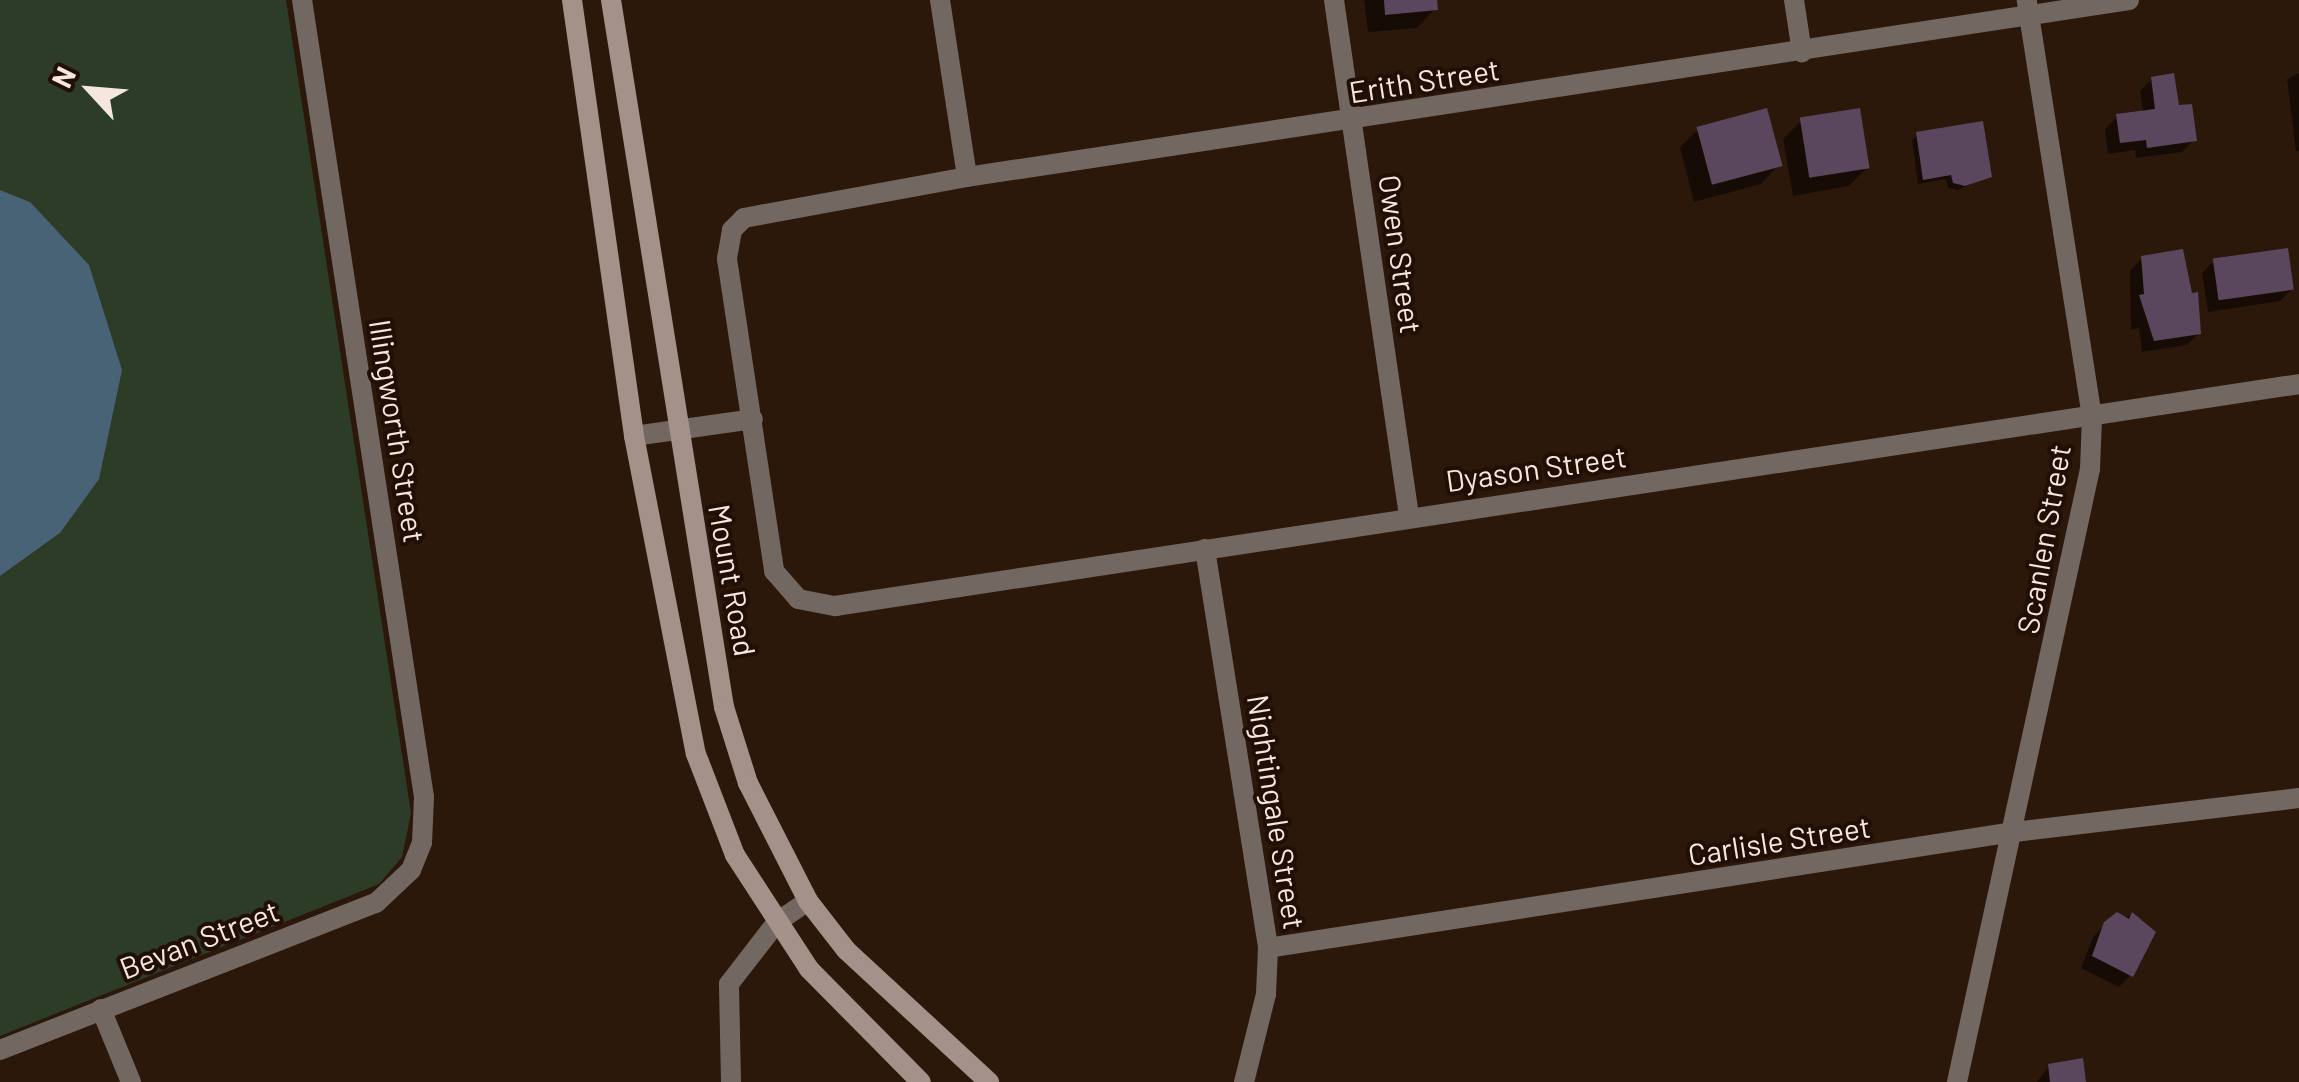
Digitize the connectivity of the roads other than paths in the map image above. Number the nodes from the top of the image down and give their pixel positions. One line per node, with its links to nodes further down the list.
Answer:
1 (302, 0): 21 (street, Illingworth Street)
2 (572, 0): 16 (main road)
3 (611, 0): 15 (main road, Mount Road)
4 (940, 0): 11 (street)
5 (1334, 0): 10 (street, Owen Street)
6 (1794, 0): 9 (street)
7 (2130, 0): 8 (street, Erith Street)
8 (2028, 8): 9 (street, Erith Street); 13 (street, Scanlen Street)
9 (1802, 52): 10 (street, Erith Street)
10 (1352, 121): 11 (street, Erith Street); 17 (street, Owen Street)
11 (967, 177): 14 (street, Erith Street)
12 (2299, 384): 13 (street, Dyason Street)
13 (2092, 417): 17 (street, Dyason Street); 20 (street, Scanlen Street)
14 (753, 419): 15 (street); 18 (street, Dyason Street)
15 (676, 428): 16 (street); 22 (main road, Mount Road)
16 (634, 436): 23 (main road)
17 (1409, 516): 18 (street, Dyason Street)
18 (1205, 549): 24 (street, Nightingale Street)
19 (2299, 798): 20 (street, Carlisle Street)
20 (2014, 832): 24 (street, Carlisle Street); 32 (street, Scanlen Street)
21 (410, 870): 25 (street, Bevan Street)
22 (808, 900): 23 (street); 30 (main road, Mount Road)
23 (777, 922): 28 (street); 29 (main road)
24 (1268, 948): 31 (street, Nightingale Street)
25 (101, 1009): 26 (street, Bevan Street); 27 (street)
26 (0, 1050)
27 (131, 1082)
28 (731, 1082)
29 (920, 1082)
30 (989, 1082)
31 (1244, 1082)
32 (1957, 1082)

